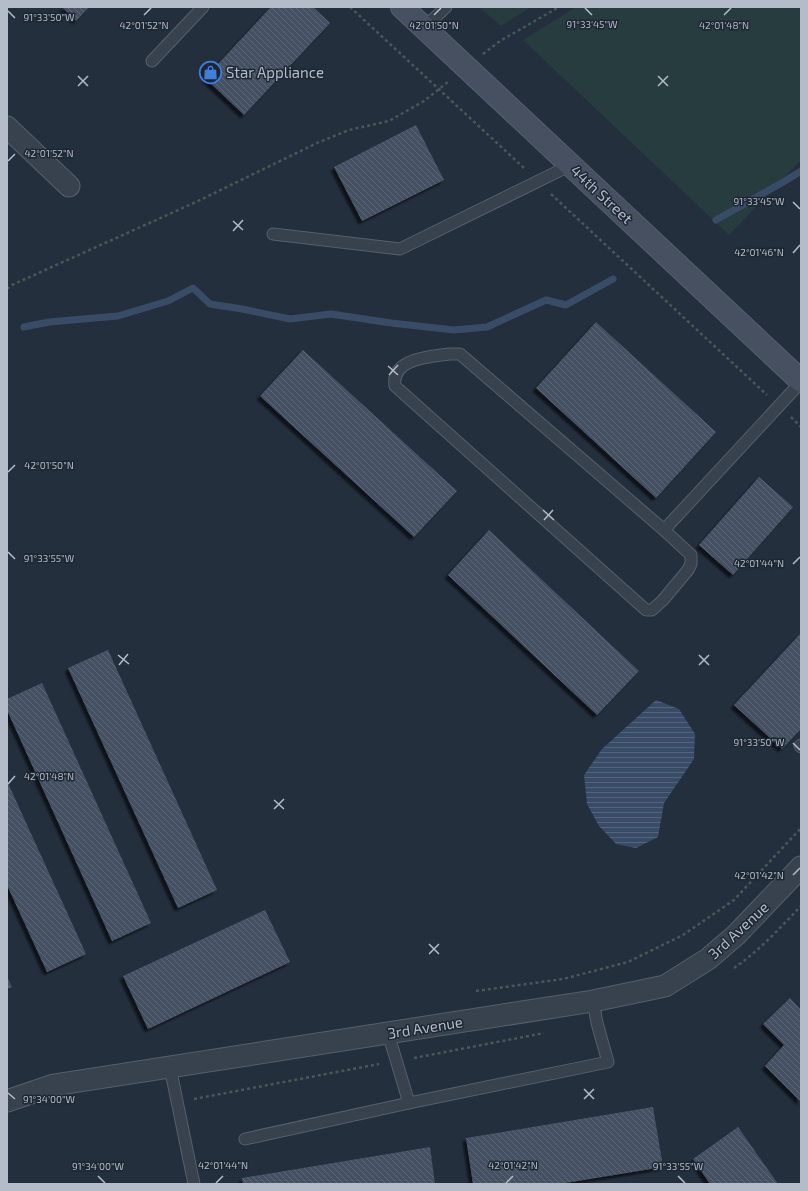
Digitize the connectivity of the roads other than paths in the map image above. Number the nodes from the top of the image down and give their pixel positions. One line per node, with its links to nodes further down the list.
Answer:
1 (203, 7): 5 (lane)
2 (402, 7): 4 (street, 44th Street)
3 (446, 7): 4 (lane)
4 (424, 28): 7 (street, 44th Street)
5 (152, 61)
6 (7, 127): 8 (street)
7 (572, 165): 9 (lane); 10 (street, 44th Street)
8 (69, 186)
9 (273, 234)
10 (801, 381): 11 (lane)
11 (664, 530): 11 (lane)
12 (801, 867): 13 (street, 3rd Avenue)
13 (593, 1001): 14 (street, 3rd Avenue); 17 (lane)
14 (388, 1033): 15 (street, 3rd Avenue); 17 (lane)
15 (170, 1067): 16 (street, 3rd Avenue); 19 (lane)
16 (7, 1101)
17 (409, 1103): 18 (lane)
18 (245, 1139)
19 (194, 1184)

